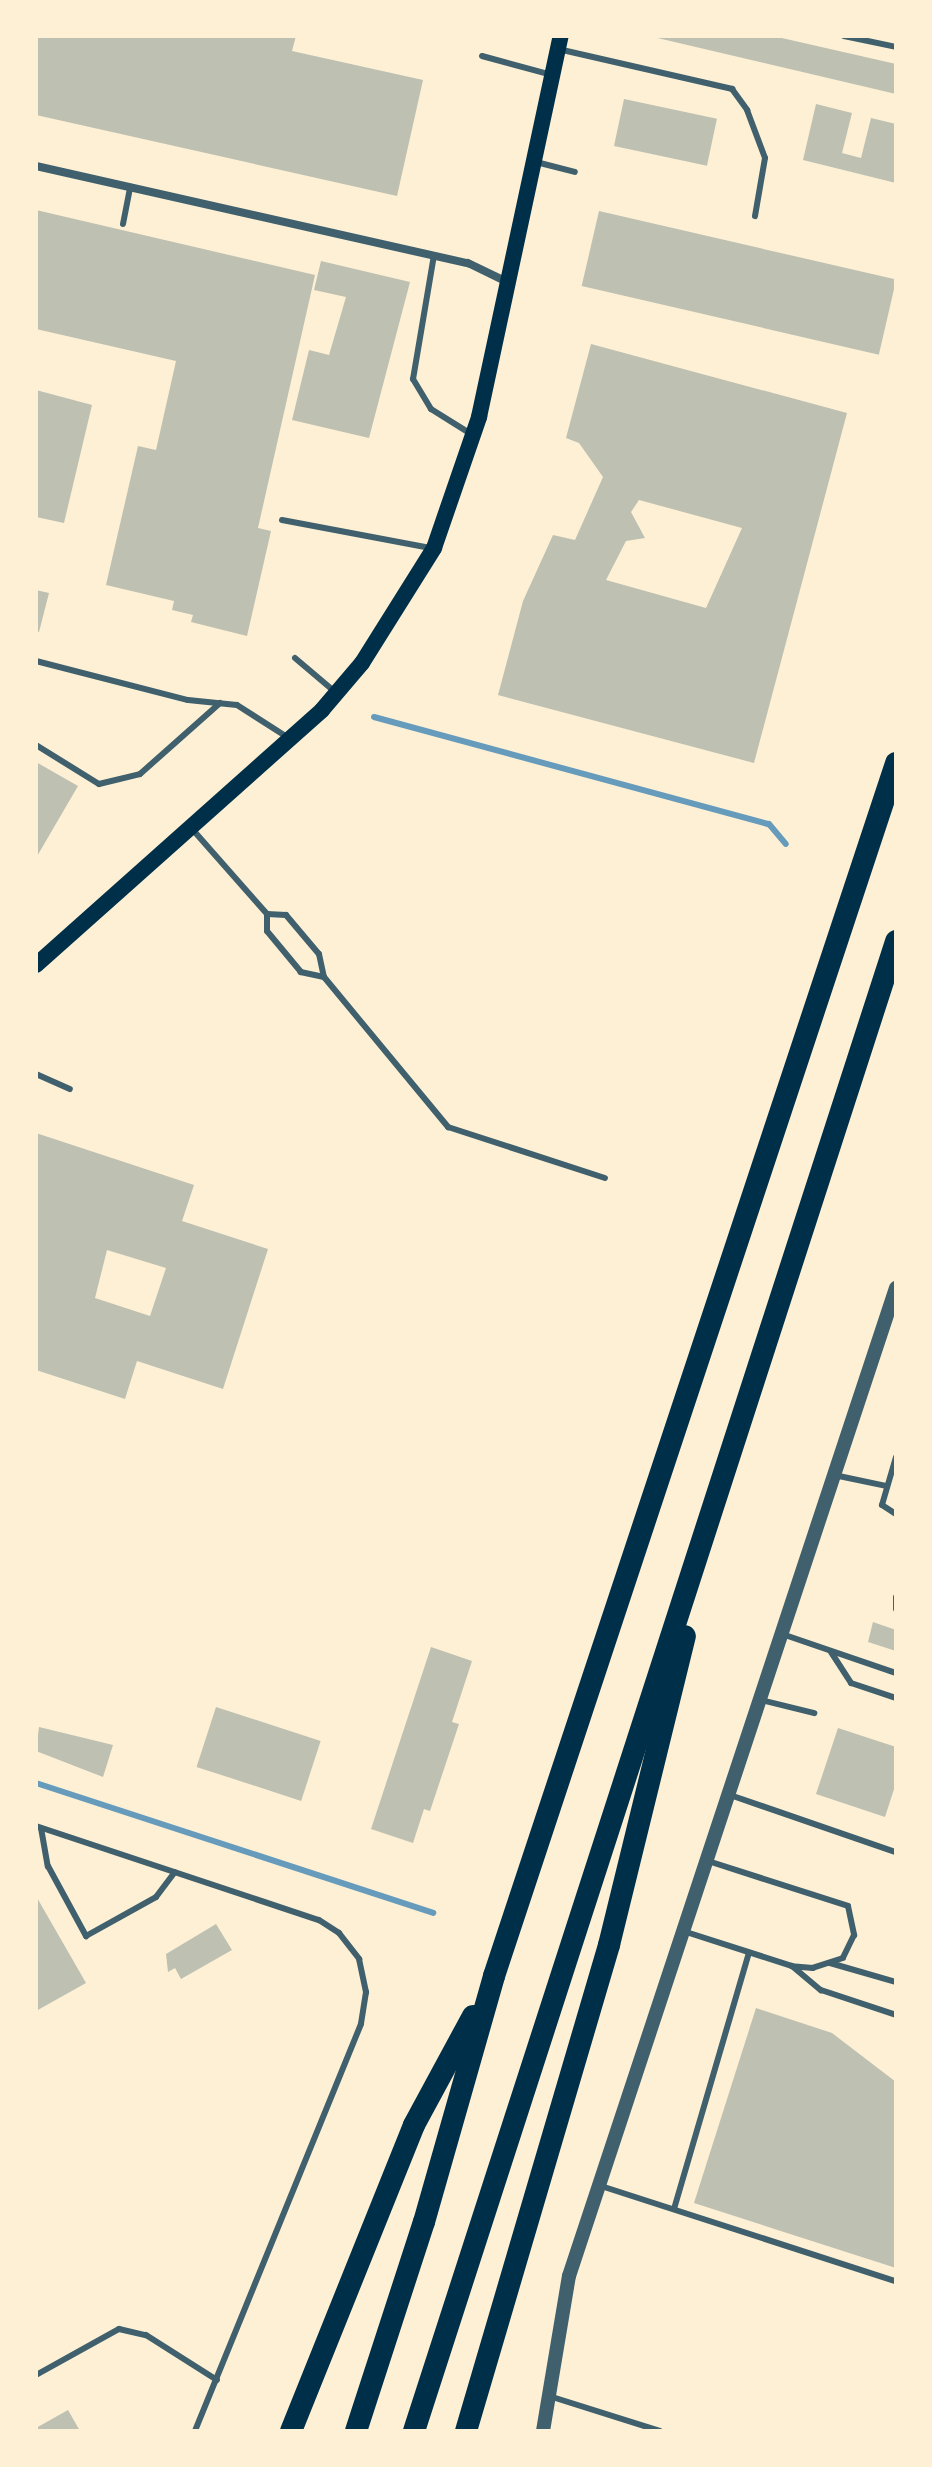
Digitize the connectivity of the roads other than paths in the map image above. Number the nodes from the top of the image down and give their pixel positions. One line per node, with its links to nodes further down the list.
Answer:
1 (844, 36): 3 (lane)
2 (560, 43): 5 (main road); 10 (lane)
3 (896, 47)
4 (482, 56): 5 (lane)
5 (552, 75): 6 (main road)
6 (533, 162): 8 (lane); 13 (main road)
7 (36, 166): 9 (street)
8 (575, 172)
9 (130, 187): 11 (lane); 12 (street)
10 (755, 216)
11 (123, 224)
12 (434, 255): 13 (street); 14 (lane)
13 (505, 281): 14 (main road)
14 (473, 435): 16 (main road)
15 (282, 520): 16 (lane)
16 (434, 548): 19 (main road)
17 (295, 658): 19 (lane)
18 (36, 661): 20 (lane)
19 (336, 693): 21 (main road)
20 (220, 703): 21 (lane); 22 (lane)
21 (290, 738): 24 (main road)
22 (36, 745)
23 (896, 764): 55 (highway)
24 (190, 827): 25 (lane); 27 (main road)
25 (267, 914): 28 (lane); 28 (lane)
26 (896, 941): 34 (highway)
27 (36, 965)
28 (324, 977): 31 (lane)
29 (36, 1074): 30 (lane)
30 (70, 1089)
31 (605, 1178)
32 (896, 1288): 35 (street)
33 (896, 1457): 36 (lane)
34 (724, 1472): 67 (highway); 68 (highway)
35 (834, 1475): 36 (lane); 40 (street)
36 (886, 1486): 37 (lane)
37 (896, 1514)
38 (896, 1597): 39 (lane)
39 (896, 1609)
40 (782, 1634): 41 (lane); 44 (street)
41 (829, 1650): 42 (lane); 43 (lane)
42 (896, 1673)
43 (896, 1698)
44 (761, 1700): 45 (lane); 46 (street)
45 (814, 1713)
46 (730, 1795): 48 (lane); 49 (street)
47 (38, 1827): 50 (lane); 50 (lane)
48 (896, 1852)
49 (708, 1861): 51 (street); 53 (lane)
50 (175, 1872): 62 (lane)
51 (683, 1931): 52 (lane); 58 (street)
52 (749, 1953): 54 (lane); 59 (lane)
53 (830, 1963): 54 (lane); 56 (lane)
54 (792, 1966): 57 (lane)
55 (494, 1976): 65 (highway); 66 (highway)
56 (896, 1982)
57 (896, 2015)
58 (598, 2185): 59 (lane); 63 (street)
59 (674, 2209): 60 (lane)
60 (896, 2281)
61 (36, 2375): 62 (lane)
62 (217, 2380): 64 (lane)
63 (547, 2395): 69 (street); 70 (lane)
64 (195, 2431)
65 (291, 2431)
66 (356, 2431)
67 (414, 2431)
68 (466, 2431)
69 (543, 2431)
70 (660, 2431)

